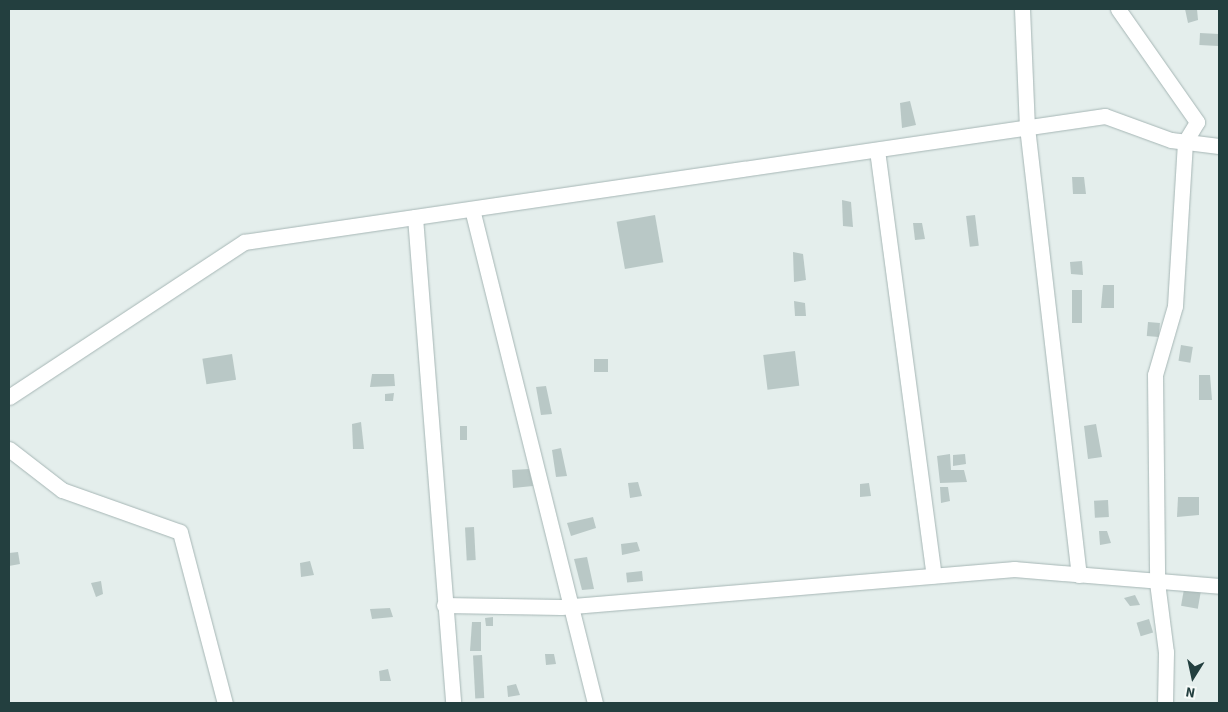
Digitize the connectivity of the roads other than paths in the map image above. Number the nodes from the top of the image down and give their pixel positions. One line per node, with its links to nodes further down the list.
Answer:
1 (1022, 9): 3 (street)
2 (1118, 9): 4 (street)
3 (1027, 127): 4 (street); 6 (street); 12 (street)
4 (1185, 142): 5 (street); 13 (street)
5 (1219, 146)
6 (877, 150): 7 (street); 11 (street)
7 (472, 209): 8 (street); 16 (street)
8 (415, 217): 9 (street); 15 (street)
9 (9, 397)
10 (9, 449): 17 (street)
11 (934, 575): 12 (street); 16 (street)
12 (1079, 575): 13 (street)
13 (1157, 582): 14 (street); 20 (street)
14 (1219, 586)
15 (444, 605): 16 (street); 18 (street)
16 (571, 606): 19 (street)
17 (225, 703)
18 (453, 703)
19 (595, 703)
20 (1165, 703)

